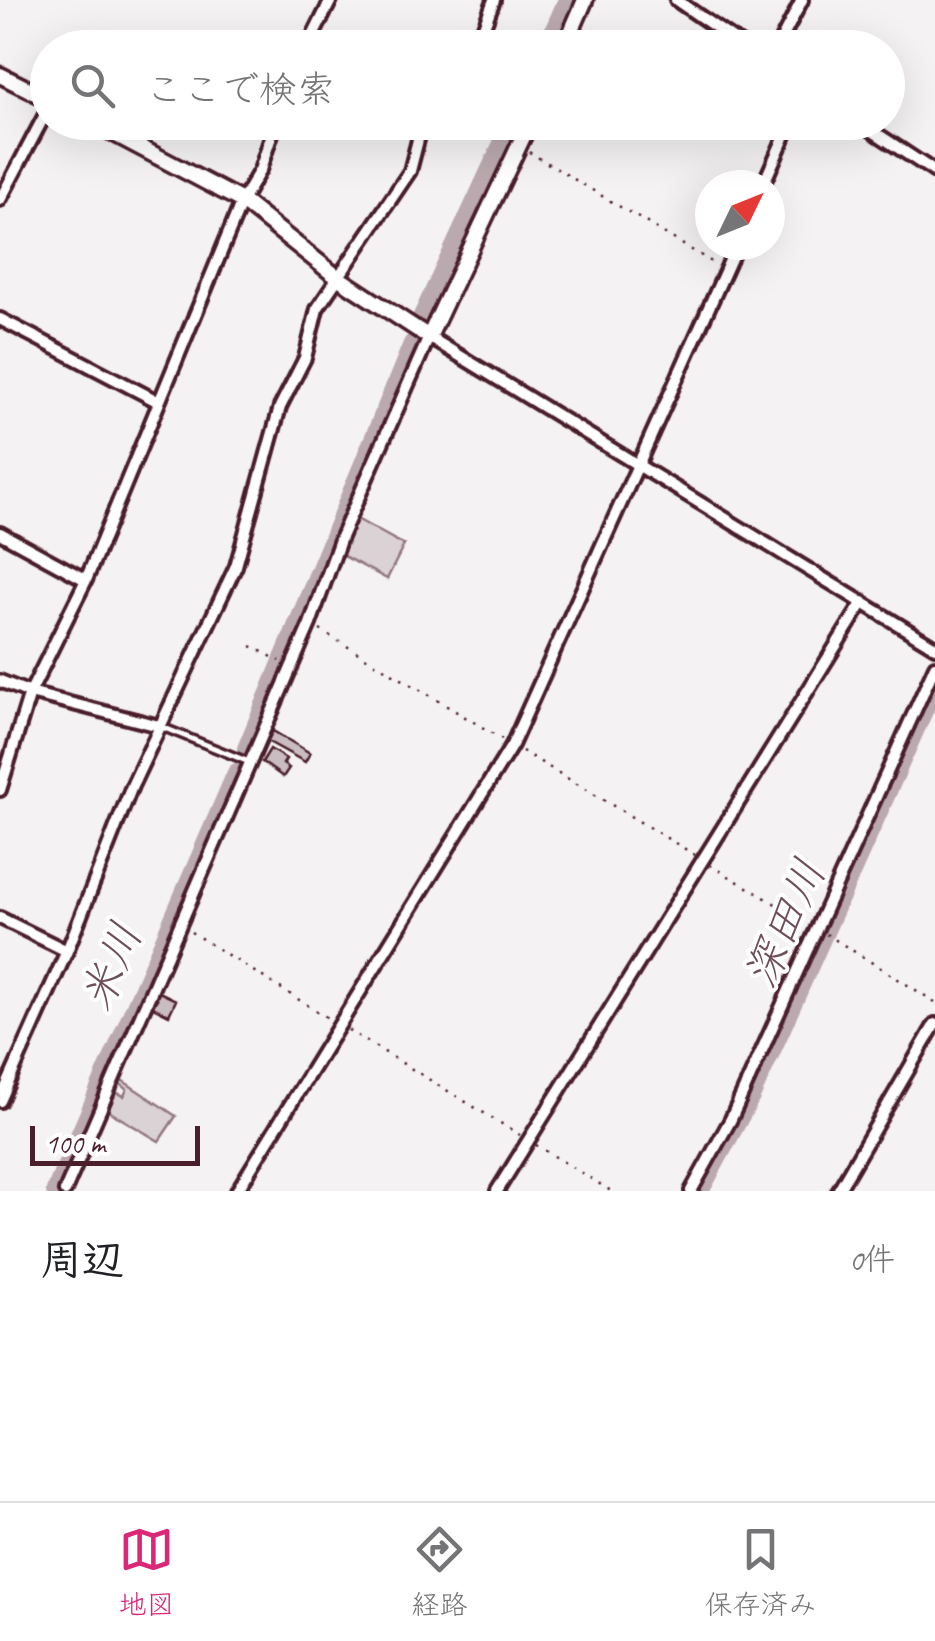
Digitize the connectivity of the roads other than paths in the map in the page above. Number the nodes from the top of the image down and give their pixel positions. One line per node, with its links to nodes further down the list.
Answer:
1 (331, 0): 6 (street)
2 (494, 0): 7 (street)
3 (585, 0): 8 (street)
4 (676, 0): 9 (street)
5 (802, 0): 10 (street)
6 (317, 30)
7 (483, 30)
8 (572, 30)
9 (720, 30)
10 (786, 30)
11 (0, 74): 12 (street)
12 (30, 90)
13 (31, 140): 22 (street)
14 (115, 140): 23 (street)
15 (270, 140): 23 (street)
16 (418, 140): 25 (street)
17 (522, 140): 27 (street)
18 (783, 140): 20 (street)
19 (886, 140): 21 (street)
20 (770, 170)
21 (935, 172)
22 (0, 200)
23 (242, 201): 25 (street); 28 (street)
24 (730, 260): 29 (street)
25 (338, 277): 27 (street); 37 (street)
26 (0, 319): 28 (street)
27 (429, 337): 29 (street); 38 (street)
28 (159, 402): 31 (street)
29 (640, 464): 32 (street); 45 (street)
30 (0, 533): 31 (street)
31 (86, 580): 36 (street)
32 (863, 602): 33 (street); 46 (street)
33 (935, 646)
34 (935, 666): 47 (street)
35 (0, 681): 36 (street)
36 (30, 692): 37 (street); 39 (street)
37 (159, 726): 38 (lane); 41 (street)
38 (250, 762): 44 (street)
39 (0, 790)
40 (0, 918): 41 (street)
41 (68, 951): 43 (street)
42 (935, 1024): 48 (street)
43 (0, 1101)
44 (65, 1191)
45 (237, 1191)
46 (497, 1191)
47 (692, 1191)
48 (838, 1191)

